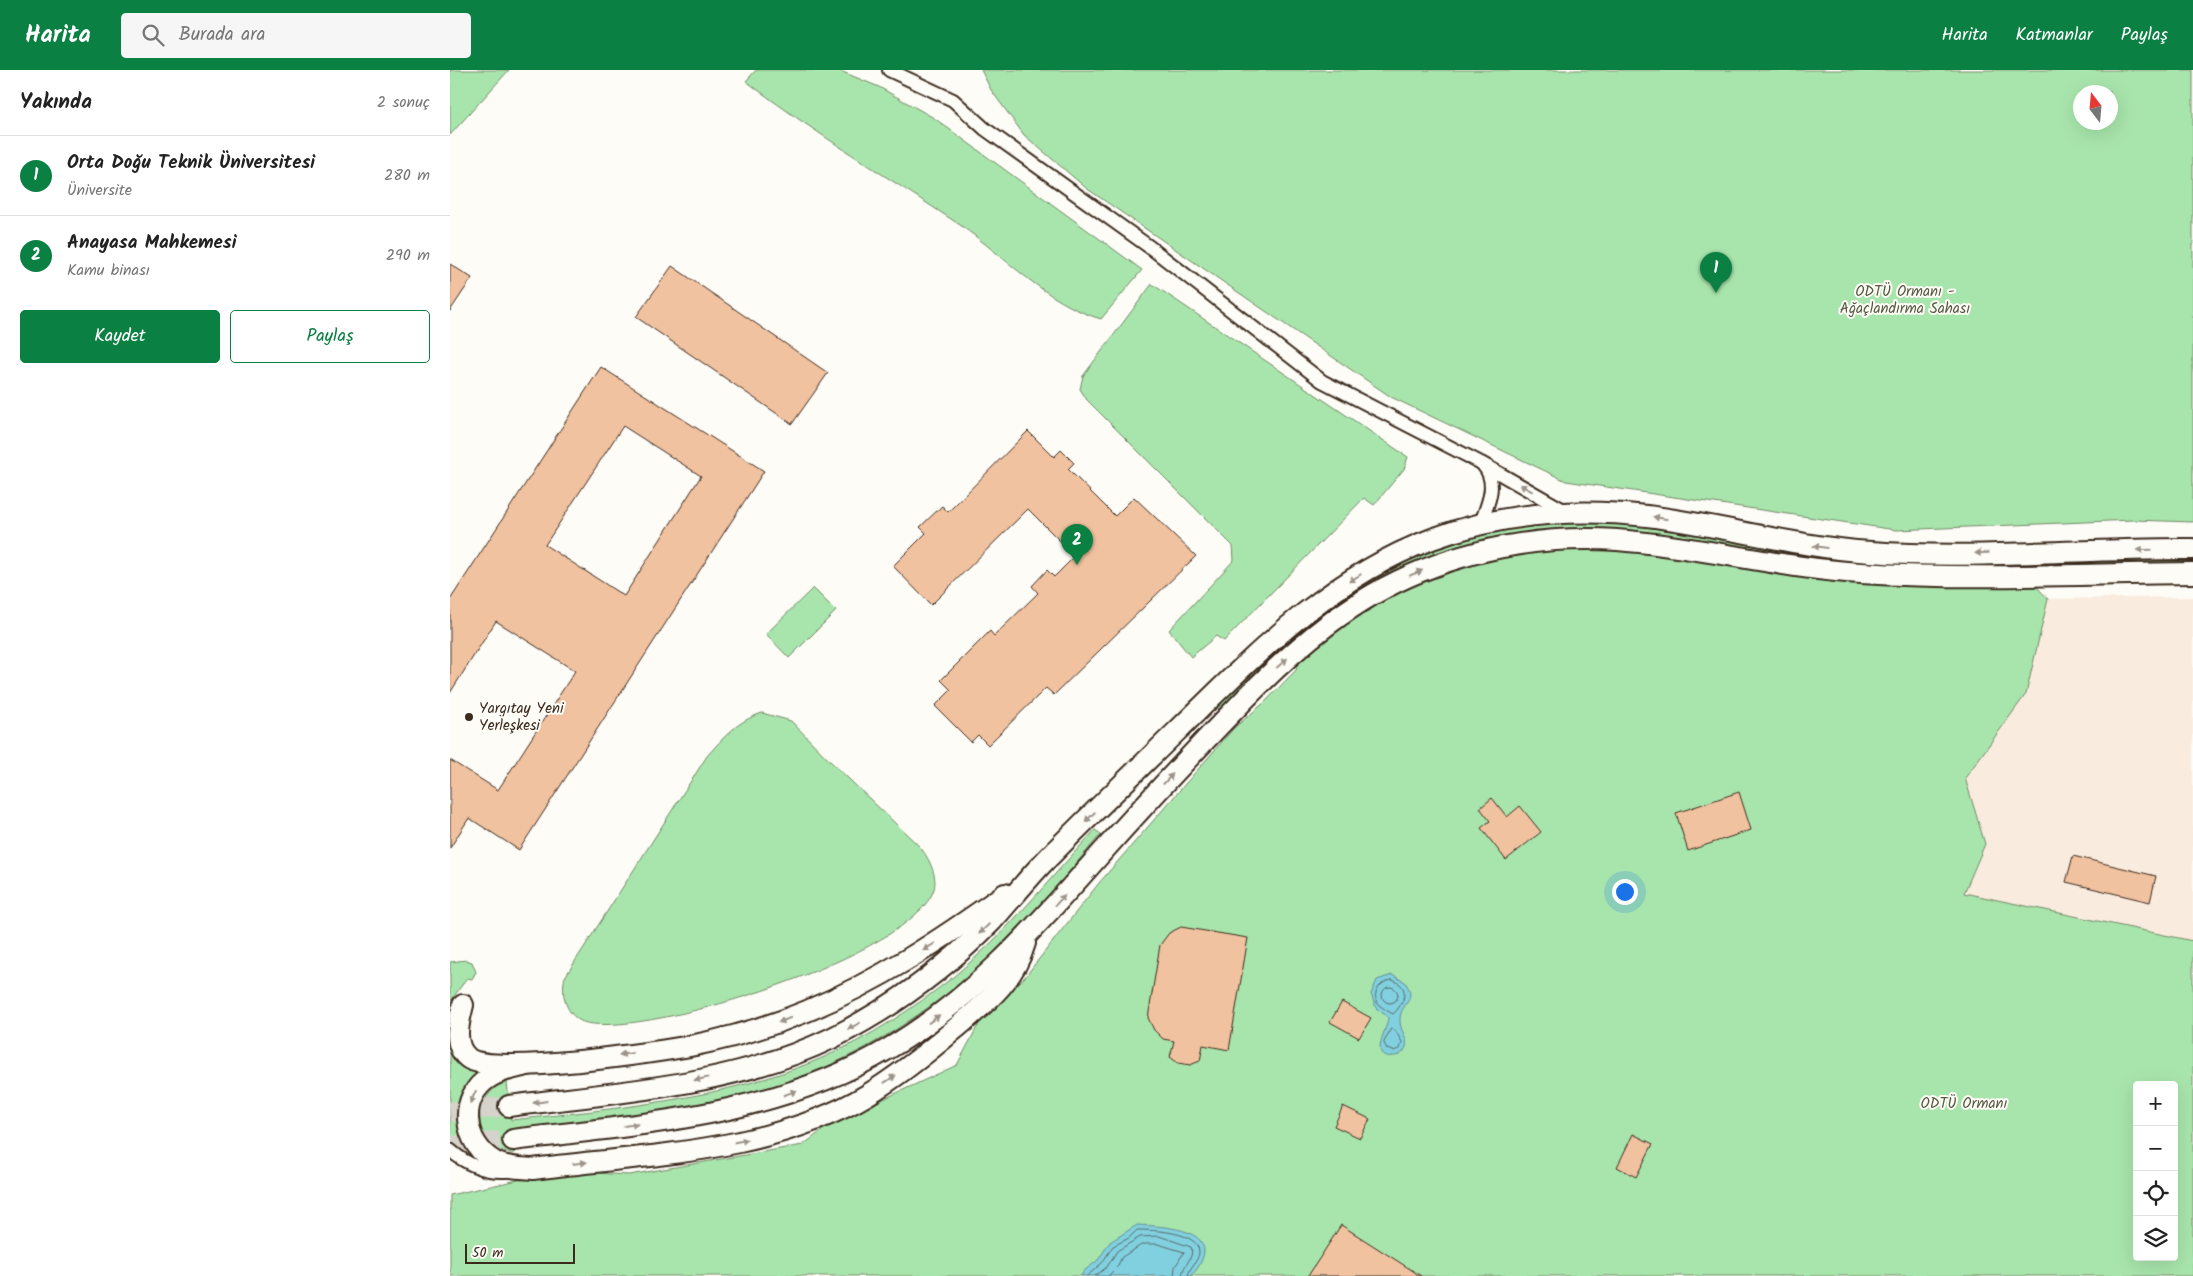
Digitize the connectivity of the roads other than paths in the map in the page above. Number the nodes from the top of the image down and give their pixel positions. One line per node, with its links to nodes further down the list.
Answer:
1 (889, 70): 2 (street)
2 (1481, 463): 3 (street, one-way to 2); 4 (street)
3 (1568, 512): 4 (main road); 5 (main road, one-way to 3)
4 (1480, 525): 7 (main road, one-way to 7)
5 (2193, 549)
6 (2193, 573): 8 (main road, one-way to 6)
7 (1205, 704): 8 (main road); 9 (main road, one-way to 9)
8 (1223, 721): 10 (main road, one-way to 8)
9 (1040, 867): 13 (main road, one-way to 13); 14 (main road, one-way to 14)
10 (1027, 936): 15 (main road, one-way to 10); 17 (main road, one-way to 10)
11 (463, 1005): 12 (street); 13 (main road)
12 (450, 1024)
13 (527, 1065): 17 (main road, one-way to 17)
14 (510, 1106)
15 (513, 1140)
16 (450, 1150): 17 (street)
17 (533, 1169)

